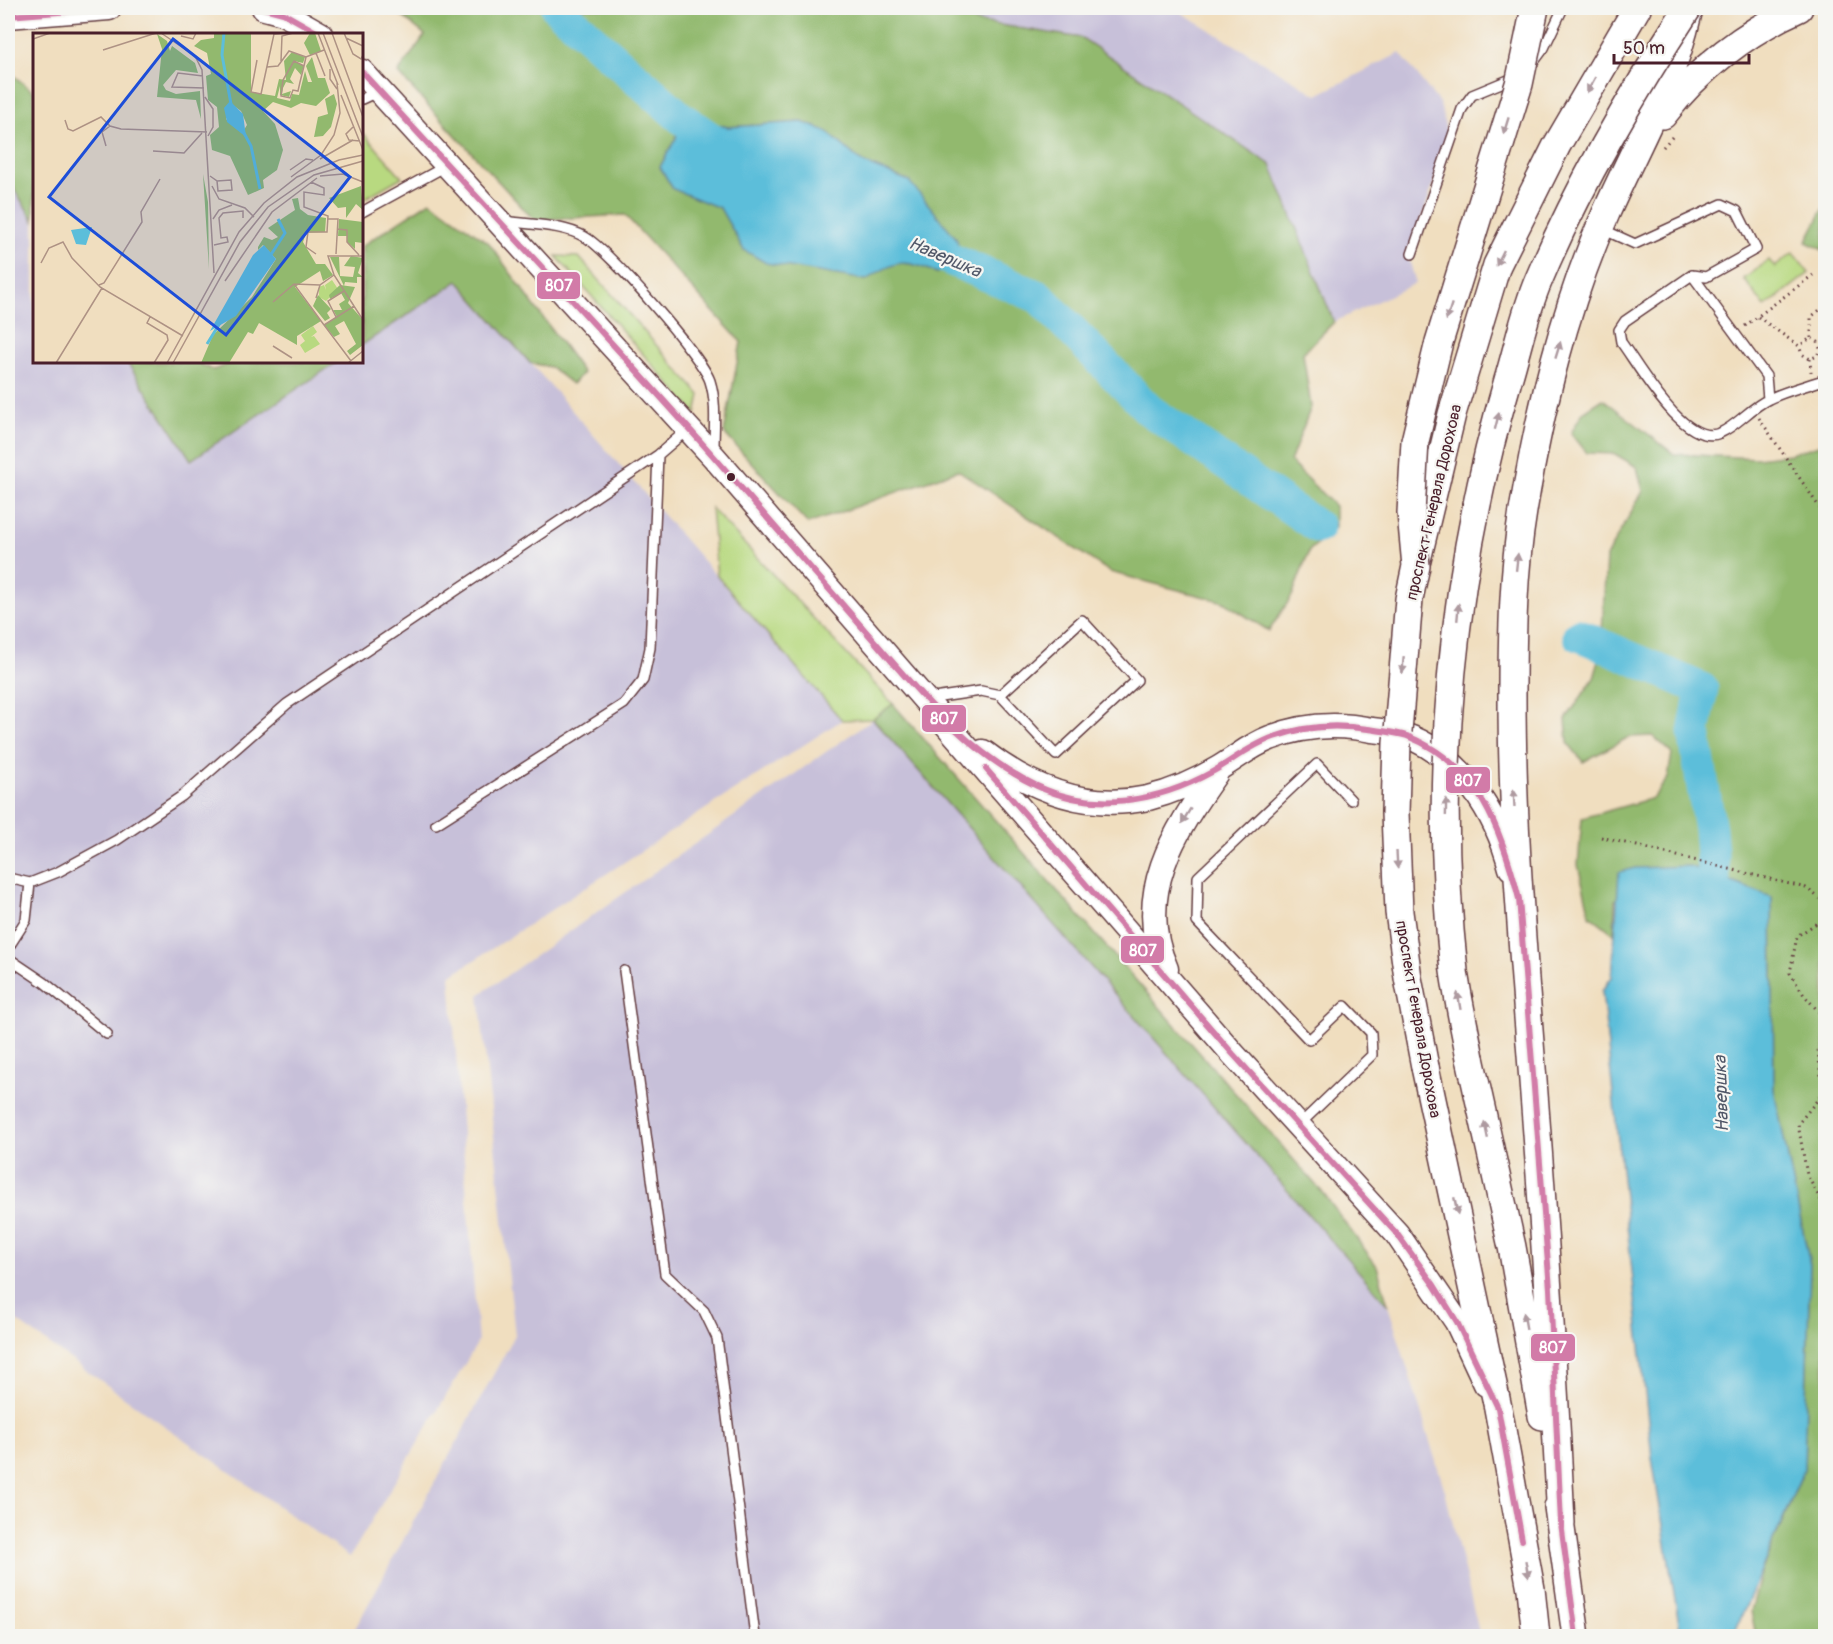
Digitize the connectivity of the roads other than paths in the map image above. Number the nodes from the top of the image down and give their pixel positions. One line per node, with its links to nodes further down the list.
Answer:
1 (109, 8): 8 (street)
2 (264, 8): 9 (street)
3 (1535, 8): 24 (main road, one-way to 24, bridge)
4 (1563, 8): 17 (lane)
5 (1637, 8): 24 (main road, проспект Генерала Дорохова, one-way to 24)
6 (1688, 8): 12 (main road); 40 (main road, one-way to 6, bridge)
7 (1799, 8): 12 (main road)
8 (8, 16)
9 (318, 33)
10 (363, 75): 11 (street)
11 (370, 95): 13 (street)
12 (1649, 149): 16 (main road)
13 (448, 166): 14 (lane); 15 (street)
14 (363, 211)
15 (498, 220): 21 (street); 23 (lane)
16 (1600, 228): 18 (lane); 33 (main road, one-way to 16)
17 (1412, 254)
18 (1692, 275): 20 (lane); 20 (lane)
19 (1826, 379): 20 (lane)
20 (1768, 399)
21 (688, 429): 22 (lane); 23 (street)
22 (658, 455): 30 (lane); 32 (lane)
23 (714, 457): 26 (street)
24 (1416, 566): 39 (main road, проспект Генерала Дорохова, one-way to 39, bridge)
25 (1000, 695): 25 (lane); 26 (lane)
26 (925, 699): 27 (street)
27 (948, 725): 28 (street); 36 (street)
28 (1219, 768): 33 (street); 36 (street, one-way to 36)
29 (1351, 800): 38 (lane)
30 (436, 824)
31 (8, 878): 32 (lane)
32 (30, 883): 34 (lane)
33 (1519, 899): 40 (main road)
34 (8, 958): 37 (lane)
35 (624, 971): 41 (lane)
36 (1172, 984): 38 (street)
37 (106, 1034)
38 (1298, 1126): 39 (street)
39 (1498, 1408): 42 (main road, проспект Генерала Дорохова, one-way to 42)
40 (1561, 1523): 43 (main road)
41 (755, 1636)
42 (1536, 1636)
43 (1576, 1636)

